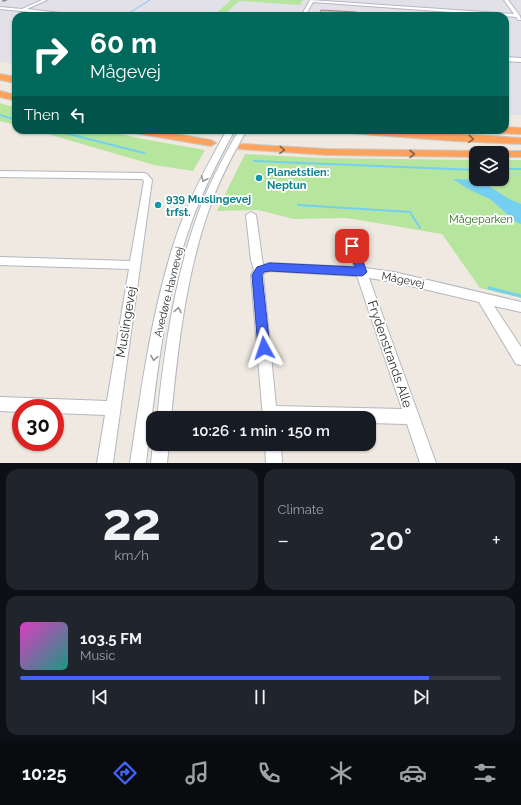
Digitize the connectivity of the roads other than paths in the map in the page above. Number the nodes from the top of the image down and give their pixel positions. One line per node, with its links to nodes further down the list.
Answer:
1 (45, 0): 5 (street)
2 (312, 0): 8 (street); 9 (street)
3 (506, 0): 11 (street)
4 (0, 9): 5 (street); 6 (street)
5 (22, 10): 6 (street); 7 (street)
6 (16, 12)
7 (43, 12)
8 (305, 12)
9 (466, 12)
10 (509, 15): 11 (street)
11 (518, 16): 12 (street)
12 (521, 21)
13 (509, 56): 14 (street)
14 (521, 57)
15 (509, 59): 16 (street)
16 (521, 60)
17 (0, 72): 18 (highway)
18 (12, 73)
19 (0, 77): 20 (highway)
20 (12, 79)
21 (0, 86): 22 (highway)
22 (12, 88)
23 (0, 94): 24 (highway)
24 (12, 97)
25 (509, 121): 26 (highway)
26 (521, 122)
27 (509, 131): 28 (highway)
28 (521, 131)
29 (159, 134): 34 (highway)
30 (230, 134): 34 (street, Avedøre Havnevej)
31 (236, 134): 34 (street, Avedøre Havnevej)
32 (401, 134): 33 (highway, one-way to 33)
33 (521, 141)
34 (229, 145): 35 (highway, one-way to 35); 50 (street, Avedøre Havnevej, one-way to 34); 57 (street, Avedøre Havnevej, one-way to 57)
35 (469, 154)
36 (509, 154): 37 (highway)
37 (521, 154)
38 (0, 174): 42 (street, Muslingevej)
39 (251, 215): 43 (street)
40 (352, 246): 44 (street, Frydenstrands Alle)
41 (0, 261): 42 (street)
42 (135, 265): 49 (street, Muslingevej)
43 (260, 270): 44 (street, Mågevej); 51 (street)
44 (362, 272): 45 (street, Mågevej); 53 (street, Frydenstrands Alle)
45 (482, 298): 46 (street, Mågevej); 47 (street)
46 (521, 307)
47 (521, 359)
48 (0, 404): 49 (street)
49 (113, 408): 56 (street, Muslingevej)
50 (165, 411)
51 (270, 411)
52 (376, 416): 53 (street)
53 (412, 417): 60 (street, Frydenstrands Alle)
54 (160, 451): 58 (street)
55 (273, 451): 59 (street)
56 (105, 463)
57 (138, 463)
58 (159, 463)
59 (274, 463)
60 (428, 463)

